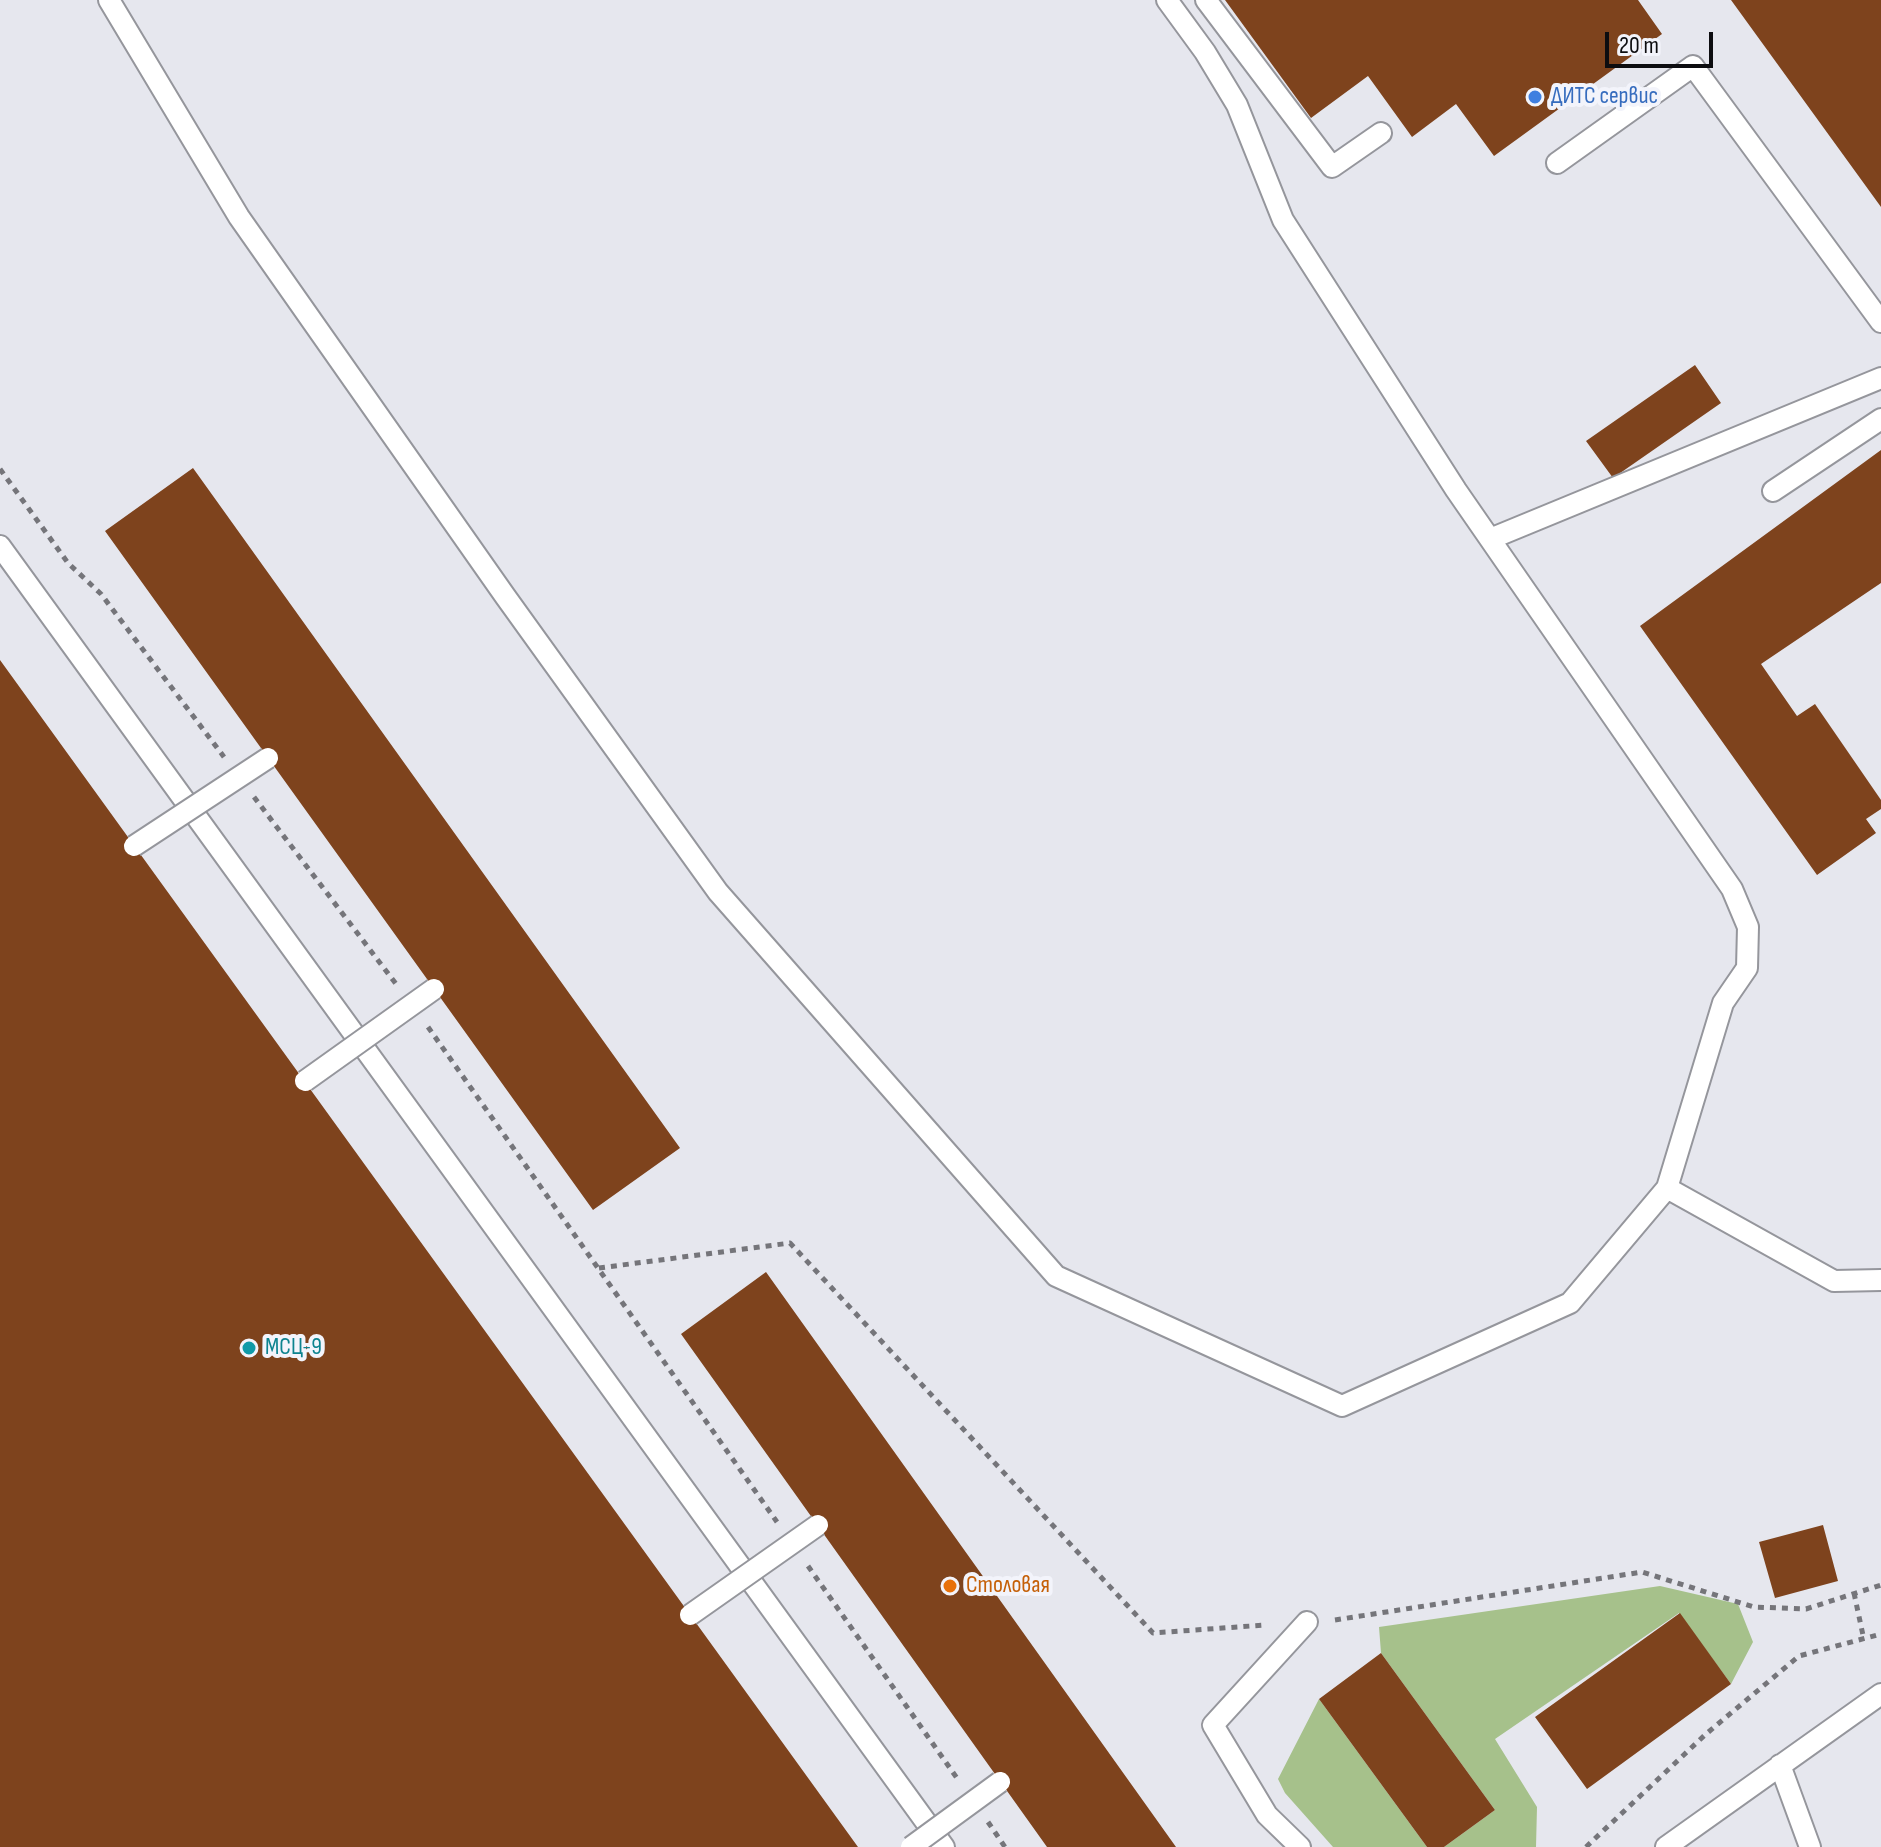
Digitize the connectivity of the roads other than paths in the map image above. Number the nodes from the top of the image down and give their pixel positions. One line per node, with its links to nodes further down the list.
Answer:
1 (109, 0): 16 (lane)
2 (1167, 0): 10 (lane)
3 (1206, 0): 4 (lane)
4 (1381, 133)
5 (1557, 163): 6 (lane)
6 (1881, 322)
7 (1881, 378): 10 (lane)
8 (1881, 419): 9 (lane)
9 (1773, 491)
10 (1490, 539): 16 (lane)
11 (0, 546): 25 (lane)
12 (268, 758): 13 (lane, bridge)
13 (134, 846)
14 (434, 989): 15 (lane, bridge)
15 (305, 1081)
16 (1667, 1188): 17 (lane)
17 (1881, 1280)
18 (818, 1525): 19 (lane, bridge)
19 (690, 1615)
20 (1307, 1622): 26 (lane)
21 (1881, 1694): 22 (lane)
22 (1780, 1765): 27 (lane); 28 (lane)
23 (1000, 1782): 24 (lane, bridge)
24 (911, 1847)
25 (944, 1847)
26 (1300, 1847)
27 (1666, 1847)
28 (1810, 1847)

